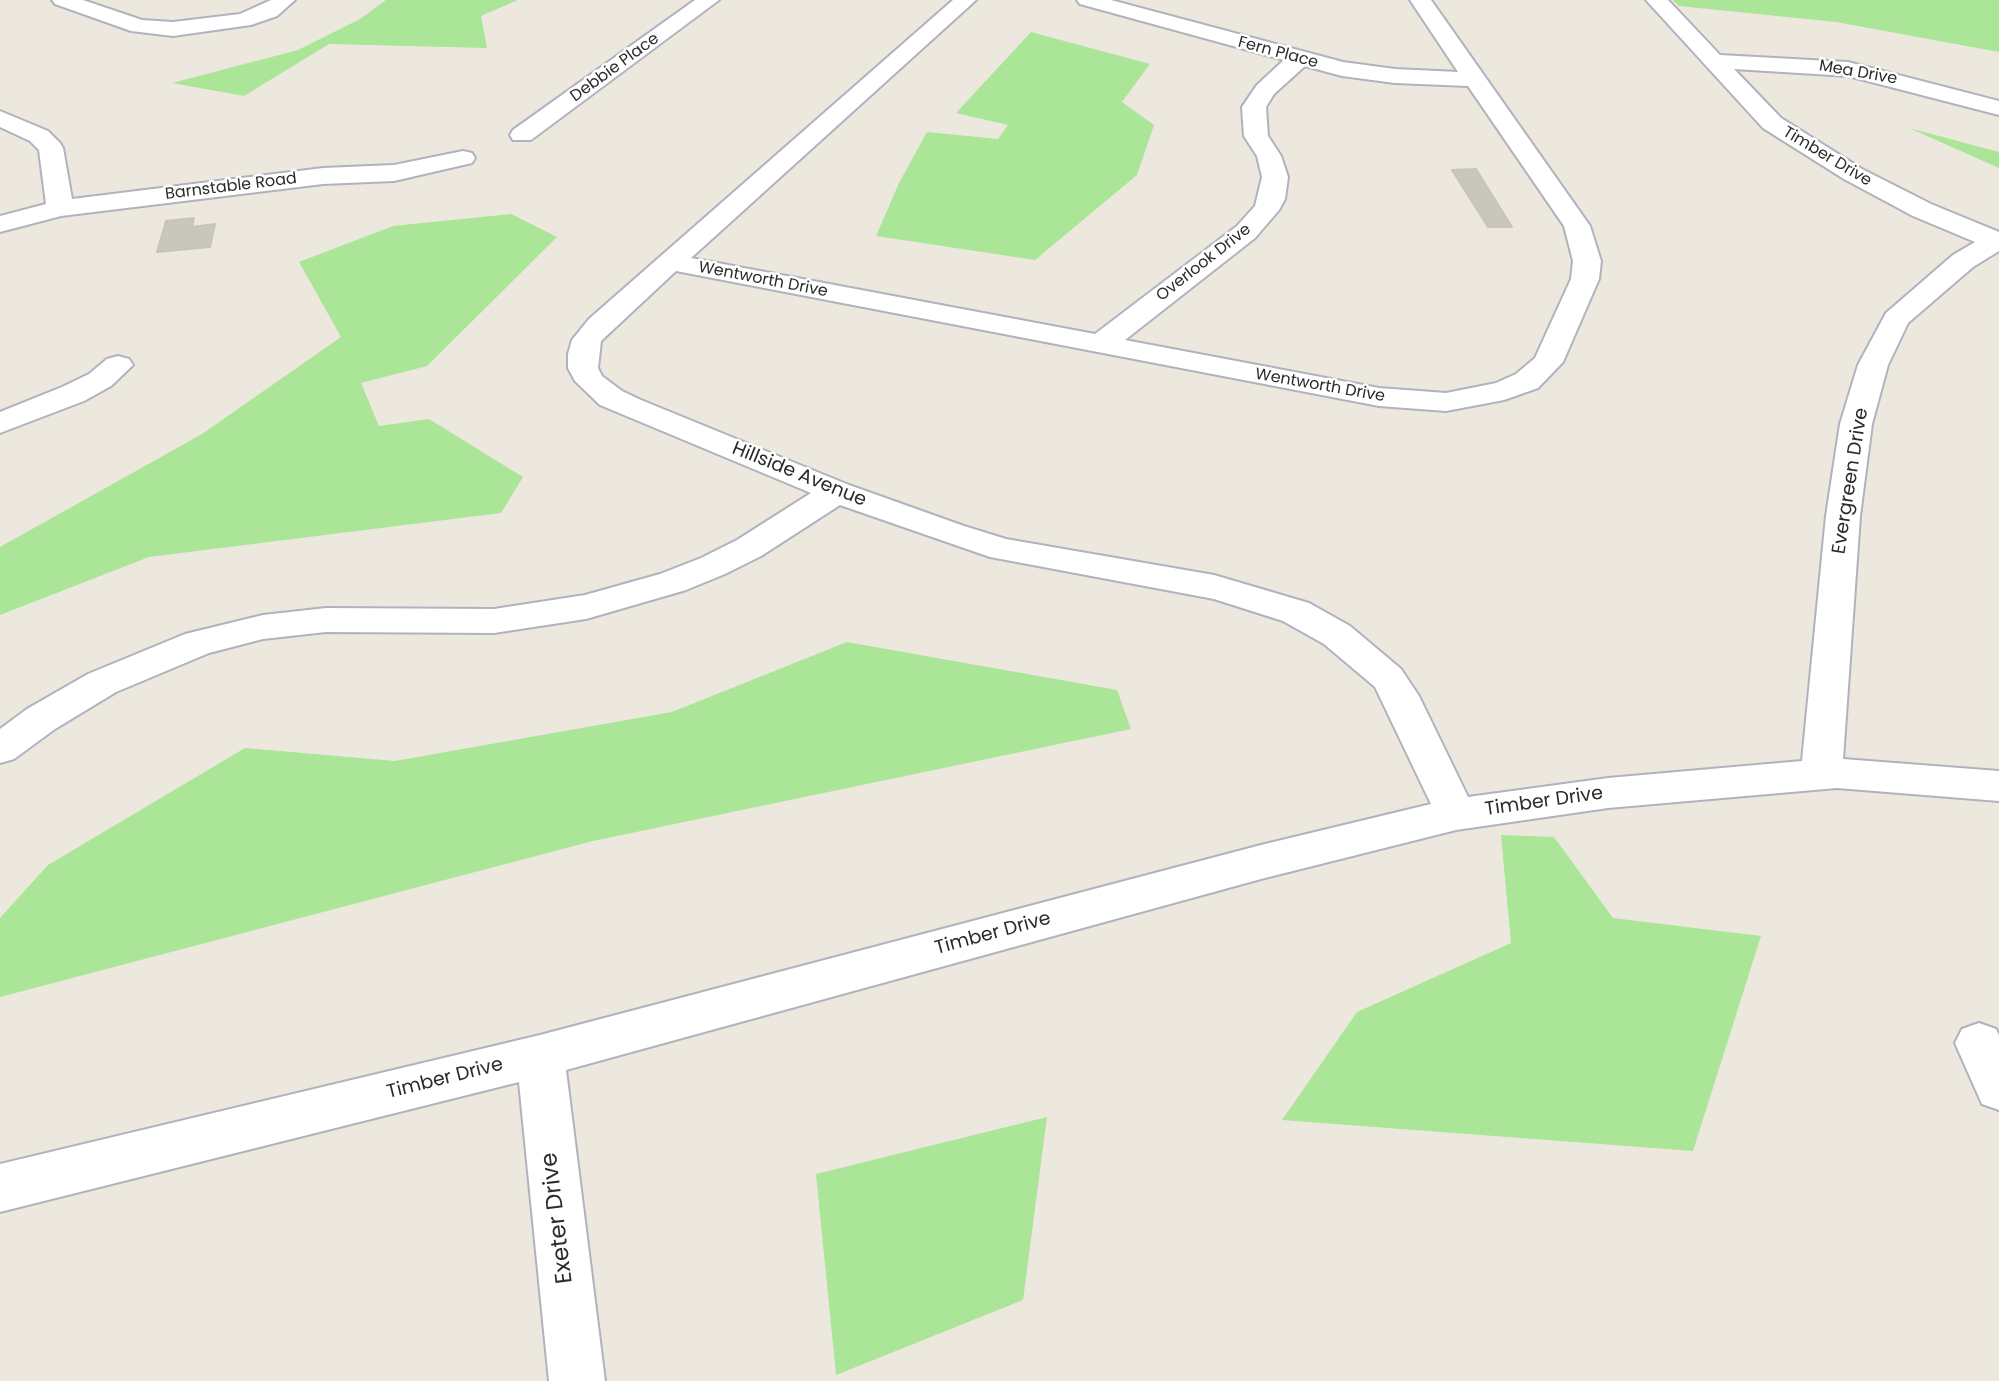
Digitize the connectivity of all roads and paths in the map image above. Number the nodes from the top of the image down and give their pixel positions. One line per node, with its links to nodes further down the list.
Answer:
1 (62, 0): 2 (street)
2 (285, 0)
3 (709, 0): 13 (street, Debbie Place)
4 (966, 0): 18 (street, Hillside Avenue)
5 (1087, 0): 8 (street, Fern Place)
6 (1420, 0): 10 (street, Wentworth Drive)
7 (1656, 0): 9 (street, Timber Drive)
8 (1299, 59): 10 (street, Fern Place); 19 (street, Overlook Drive)
9 (1713, 61): 11 (street, Mea Drive); 17 (street, Timber Drive)
10 (1474, 79): 19 (street, Wentworth Drive)
11 (1999, 108)
12 (0, 118): 15 (street)
13 (522, 135)
14 (463, 158): 15 (street, Barnstable Road)
15 (60, 208): 16 (street, Barnstable Road)
16 (0, 225)
17 (1997, 242): 24 (street, Evergreen Drive)
18 (671, 262): 19 (street, Wentworth Drive); 22 (street, Hillside Avenue)
19 (1099, 345)
20 (118, 365): 21 (street)
21 (0, 423)
22 (837, 492): 23 (street); 26 (street, Hillside Avenue)
23 (0, 748)
24 (1821, 776): 25 (street, Timber Drive); 26 (street, Timber Drive)
25 (1999, 786)
26 (1456, 814): 28 (street, Timber Drive)
27 (1979, 1044): 29 (street)
28 (540, 1056): 30 (street, Timber Drive); 31 (street, Exeter Drive)
29 (1999, 1089)
30 (0, 1188)
31 (577, 1381)

